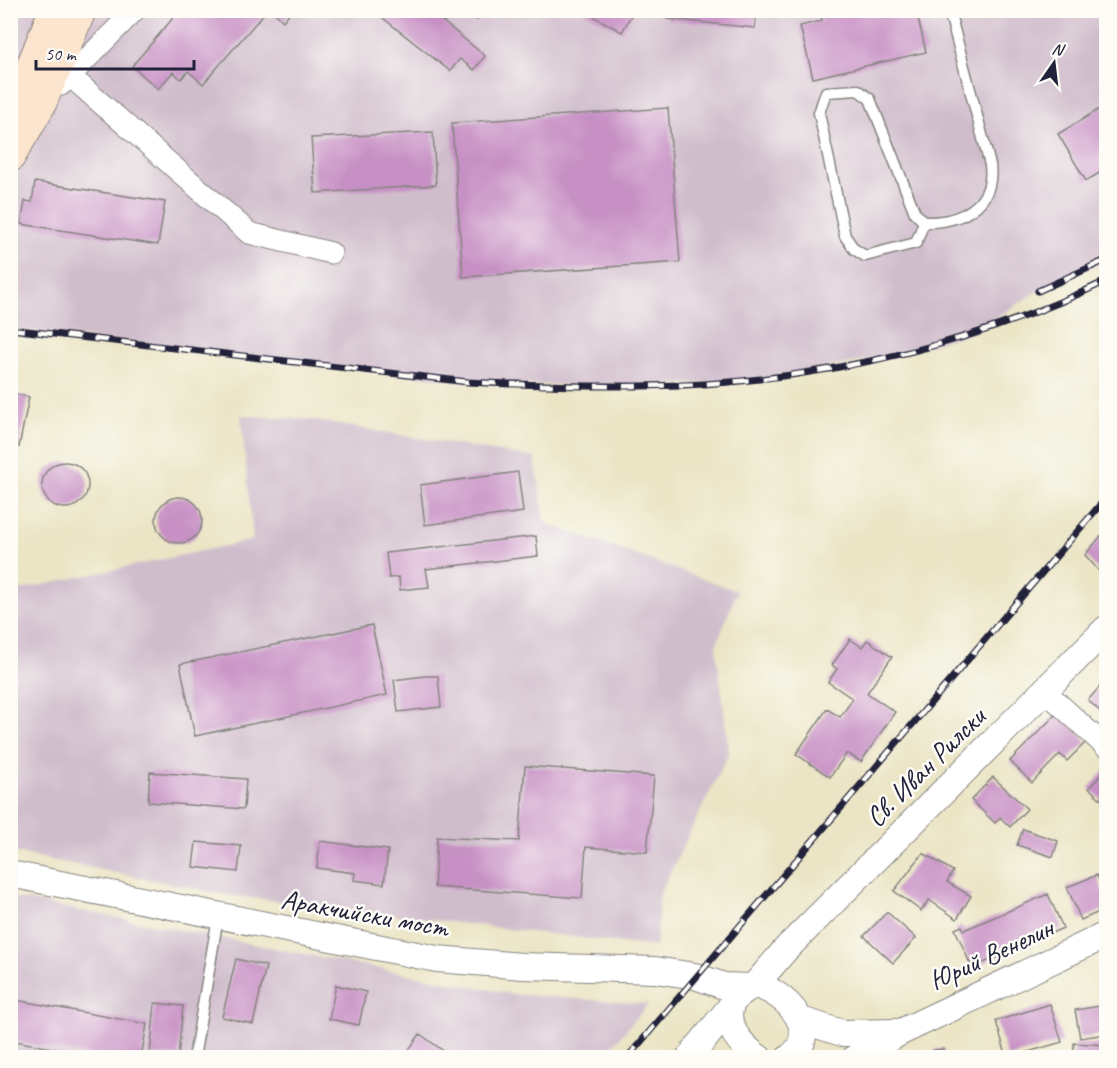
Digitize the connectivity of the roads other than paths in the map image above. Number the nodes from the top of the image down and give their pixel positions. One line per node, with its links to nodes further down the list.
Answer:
1 (54, 10): 7 (main road)
2 (81, 10): 6 (main road)
3 (135, 10): 5 (street)
4 (949, 10): 9 (lane)
5 (70, 76): 6 (street); 10 (street)
6 (40, 106): 8 (main road)
7 (10, 120)
8 (10, 157)
9 (924, 222): 9 (lane)
10 (331, 253)
11 (1107, 629): 12 (street, Св. Иван Рилски)
12 (1046, 692): 13 (street); 17 (street, Св. Иван Рилски)
13 (1107, 747)
14 (10, 874): 15 (street, Аракчийски мост)
15 (218, 917): 17 (street, Аракчийски мост); 21 (lane)
16 (1107, 934): 19 (street, Юрий Венелин)
17 (746, 1003): 18 (street); 20 (street); 22 (street)
18 (801, 1020): 19 (street, Юрий Венелин); 23 (street)
19 (903, 1031): 24 (street, Юрий Венелин)
20 (694, 1051)
21 (194, 1058)
22 (759, 1058)
23 (789, 1058)
24 (855, 1058)

